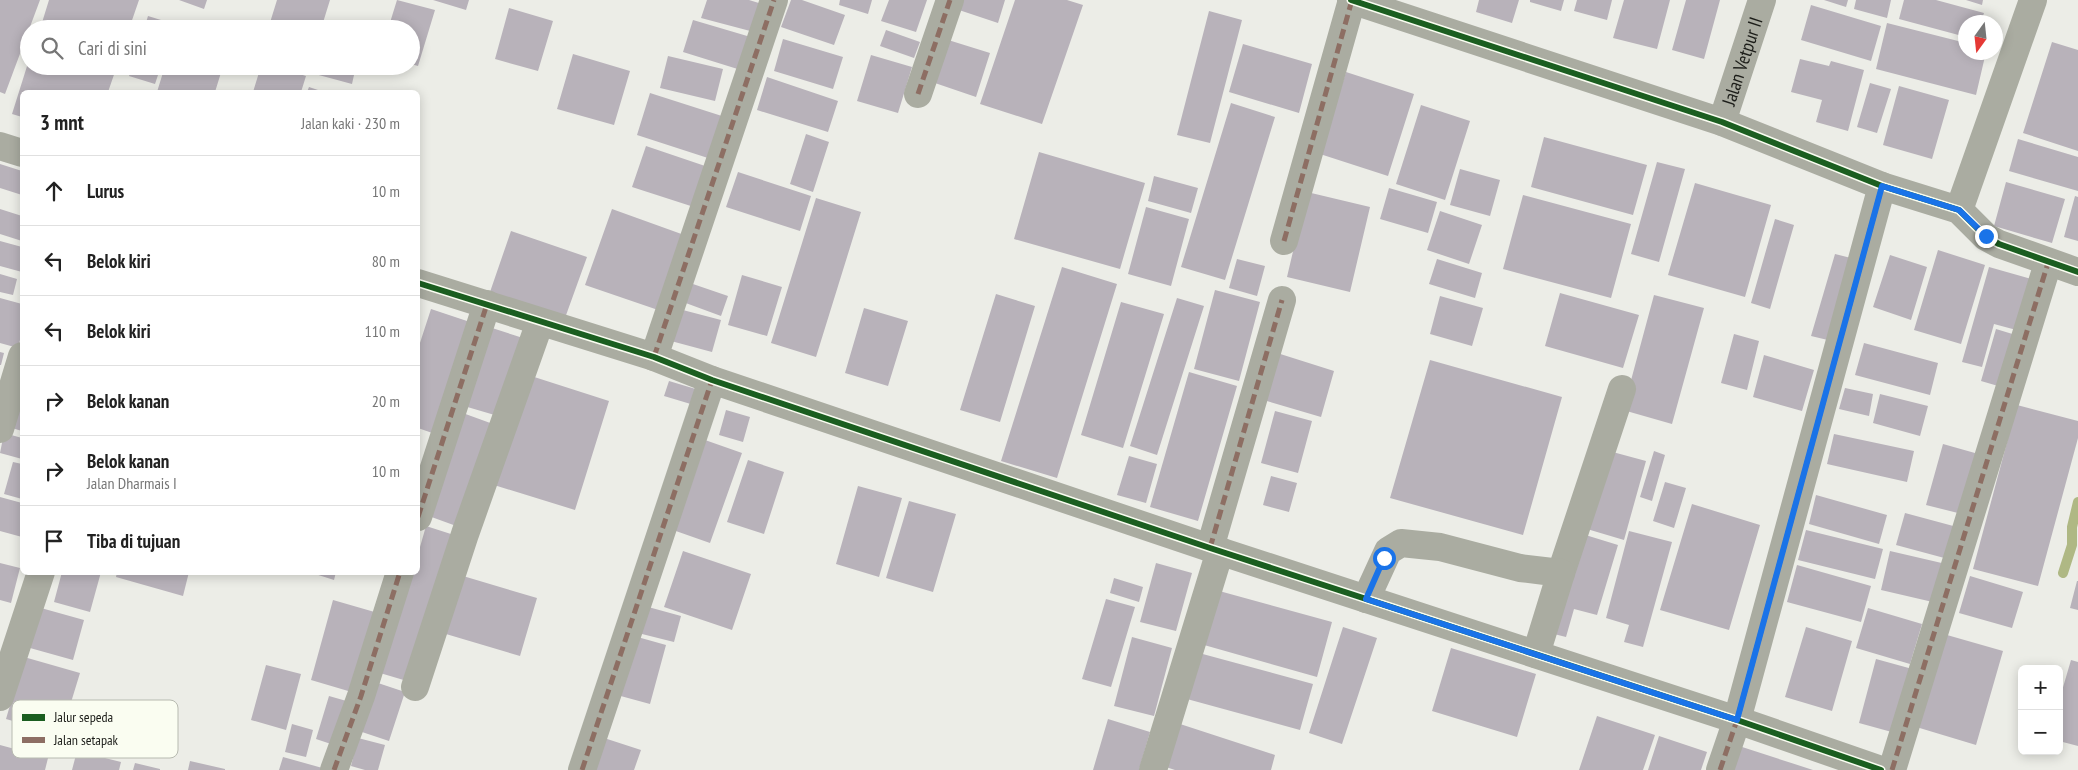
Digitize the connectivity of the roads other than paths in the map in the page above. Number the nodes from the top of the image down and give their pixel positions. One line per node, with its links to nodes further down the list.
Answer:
1 (774, 0): 19 (street)
2 (950, 0): 6 (street)
3 (1351, 0): 7 (street); 12 (street)
4 (1762, 0): 7 (street, Jalan Vetpur II)
5 (2033, 0): 11 (street)
6 (918, 94)
7 (1722, 122): 10 (street)
8 (0, 146): 9 (street)
9 (20, 152)
10 (1882, 186): 11 (street); 33 (street)
11 (1959, 210): 13 (street)
12 (1284, 241)
13 (2048, 263): 14 (street); 39 (street)
14 (2078, 272)
15 (420, 284): 17 (street)
16 (1282, 300): 25 (street)
17 (487, 304): 18 (street); 24 (street)
18 (540, 322): 19 (street); 31 (street)
19 (654, 357): 21 (street)
20 (20, 363): 23 (street)
21 (712, 380): 25 (street); 35 (street)
22 (1622, 389): 26 (street)
23 (0, 429)
24 (420, 511)
25 (1215, 549): 29 (street); 36 (street)
26 (1561, 573): 29 (street); 30 (street)
27 (40, 575): 32 (street)
28 (399, 575): 34 (street)
29 (1366, 599): 30 (street)
30 (1536, 654): 33 (street)
31 (415, 687)
32 (0, 697)
33 (1737, 720): 37 (street); 38 (street)
34 (334, 770)
35 (582, 770)
36 (1153, 770)
37 (1720, 770)
38 (1881, 770)
39 (1892, 770)

